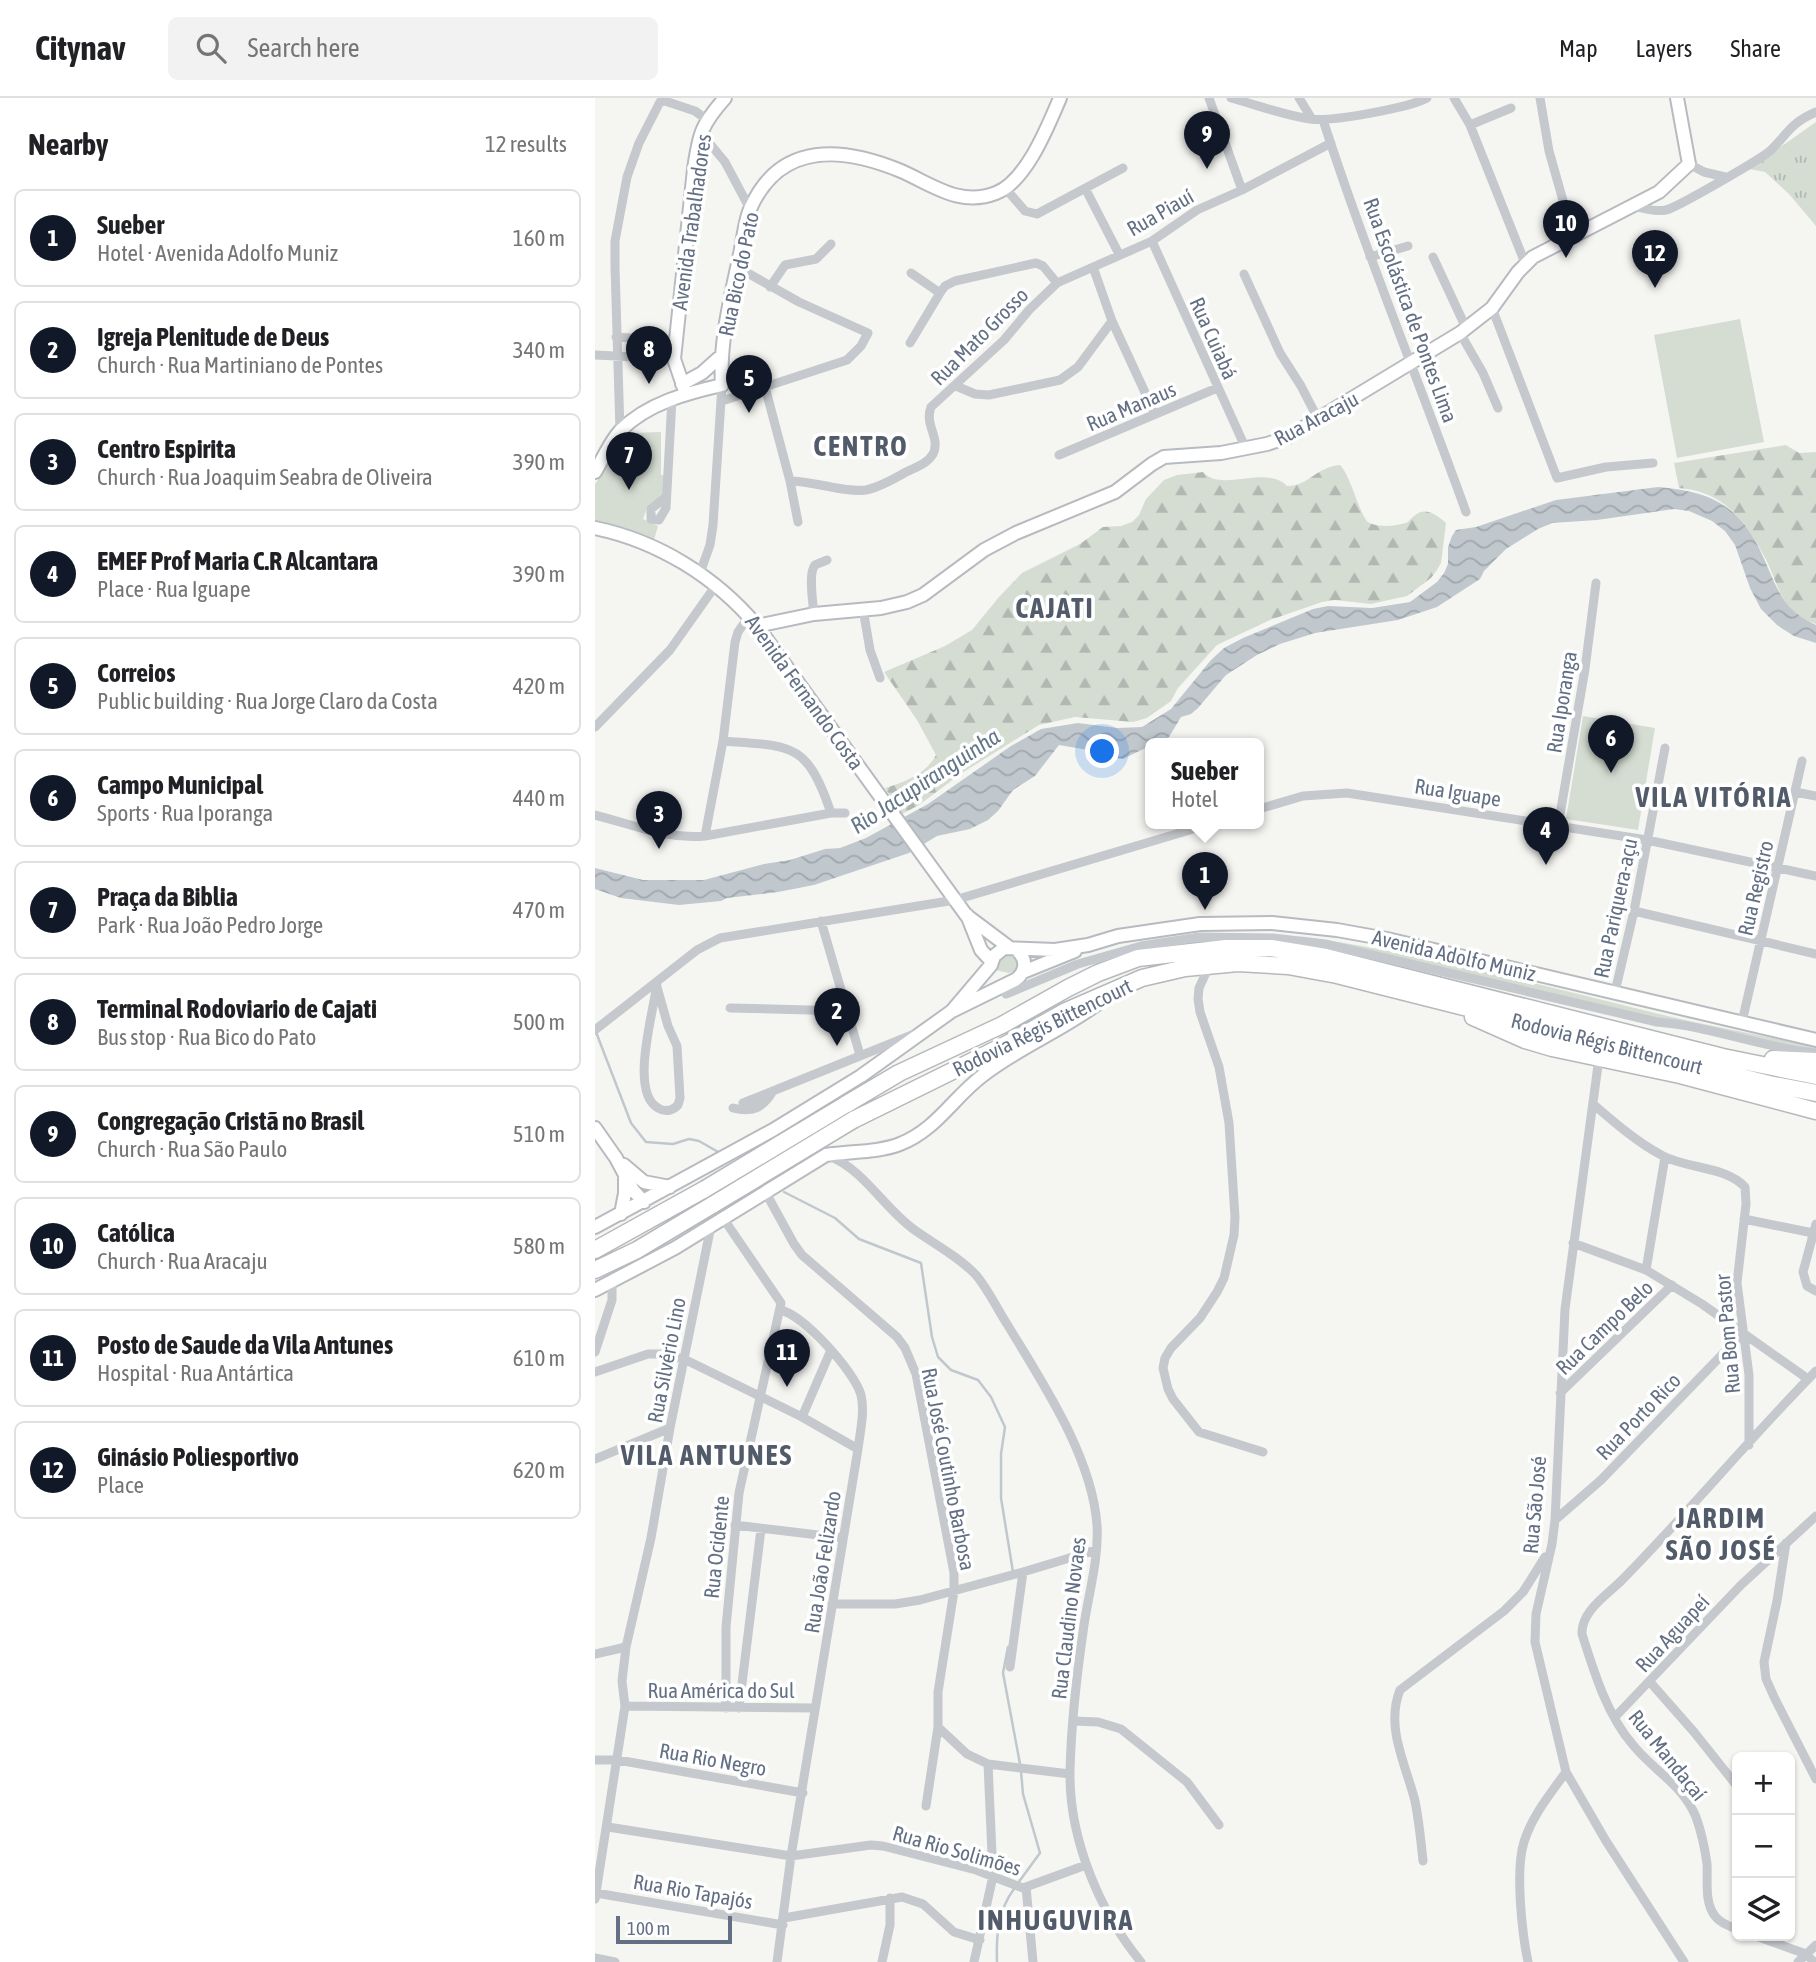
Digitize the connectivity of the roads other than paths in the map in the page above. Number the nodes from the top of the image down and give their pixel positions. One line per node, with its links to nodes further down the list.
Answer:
1 (691, 98): 12 (street)
2 (725, 98): 14 (street, Avenida Trabalhadores)
3 (1060, 98): 23 (street)
4 (1209, 98): 25 (street)
5 (1231, 98): 15 (street)
6 (1299, 98): 15 (street)
7 (1427, 98): 16 (street)
8 (1454, 98): 17 (street)
9 (1539, 98): 28 (street)
10 (1677, 98): 20 (street)
11 (1511, 108): 17 (street)
12 (695, 111): 14 (street); 46 (street)
13 (1816, 112): 22 (street)
14 (706, 119): 18 (street, Avenida Trabalhadores)
15 (1312, 120): 16 (street)
16 (1324, 120): 19 (street, Rua Escolástica de Pontes Lima)
17 (1470, 125): 35 (street)
18 (701, 133): 27 (street); 47 (street, Avenida Trabalhadores)
19 (1331, 143): 25 (street, Rua Piauí); 33 (street, Rua Escolástica de Pontes Lima)
20 (1689, 164): 22 (street); 26 (street, Rua Aracaju)
21 (1123, 168): 24 (street)
22 (1725, 177): 26 (street)
23 (1006, 189): 24 (street); 27 (street, Rua Bico do Pato)
24 (1086, 190): 32 (street)
25 (1242, 190): 29 (street, Rua Piauí)
26 (1634, 206): 28 (street, Rua Aracaju)
27 (750, 209): 36 (street, Rua Bico do Pato)
28 (1573, 236): 35 (street, Rua Aracaju)
29 (1151, 241): 32 (street, Rua Piauí); 57 (street, Rua Cuiabá)
30 (831, 244): 41 (street)
31 (1408, 246): 33 (street)
32 (1119, 254): 37 (street, Rua Mato Grosso)
33 (1370, 257): 53 (street, Rua Escolástica de Pontes Lima)
34 (1433, 257): 45 (street)
35 (1525, 263): 43 (street, Rua Aracaju)
36 (737, 267): 41 (street); 51 (street, Rua Bico do Pato)
37 (1093, 267): 40 (street, Rua Mato Grosso); 44 (street)
38 (911, 273): 42 (street)
39 (1244, 274): 63 (street)
40 (1057, 283): 42 (street); 55 (street, Rua Mato Grosso)
41 (770, 287): 56 (street)
42 (940, 293): 48 (street)
43 (1492, 308): 45 (street, Rua Aracaju); 67 (street)
44 (1112, 321): 55 (street); 62 (street)
45 (1463, 330): 53 (street, Rua Aracaju); 61 (street)
46 (615, 337): 47 (street); 50 (street)
47 (676, 341): 52 (street, Avenida Trabalhadores)
48 (910, 343)
49 (595, 355): 50 (street)
50 (616, 355): 52 (street); 64 (street)
51 (721, 356): 54 (street, Rua Bico do Pato); 58 (street, Rua Bico do Pato)
52 (674, 359): 58 (street, Avenida Trabalhadores)
53 (1412, 364): 63 (street, Rua Aracaju); 71 (street, Rua Escolástica de Pontes Lima)
54 (722, 385): 58 (street, Rua Bico do Pato); 60 (street)
55 (956, 386): 69 (street, Rua Mato Grosso)
56 (765, 387): 60 (street); 69 (street)
57 (1217, 388): 62 (street, Rua Manaus); 65 (street, Rua Cuiabá)
58 (684, 389): 59 (street, Rua Bico do Pato)
59 (672, 399): 64 (street, Rua Bico do Pato); 70 (street)
60 (722, 401): 75 (street)
61 (1498, 408)
62 (1155, 414): 66 (street, Rua Manaus)
63 (1318, 419): 65 (street, Rua Aracaju)
64 (620, 431): 68 (street, Rua Bico do Pato)
65 (1246, 449): 78 (street, Rua Aracaju)
66 (1059, 455)
67 (1653, 463)
68 (595, 472)
69 (790, 481): 72 (street)
70 (666, 497)
71 (1466, 512)
72 (798, 522)
73 (595, 528): 75 (street, Avenida Fernando Costa)
74 (827, 560): 79 (street)
75 (700, 573): 77 (street, Avenida Fernando Costa)
76 (1596, 583): 92 (street, Rua Iporanga)
77 (716, 585): 80 (street, Avenida Fernando Costa); 82 (street)
78 (863, 609): 79 (street, Rua Aracaju); 81 (street)
79 (814, 614): 80 (street, Rua Aracaju)
80 (753, 621): 83 (street); 98 (street, Avenida Fernando Costa)
81 (880, 678)
82 (595, 727)
83 (723, 741): 89 (street); 94 (street)
84 (1665, 748): 95 (street, Rua Pariquera-açu)
85 (1802, 761): 86 (street, Rua Registro)
86 (1795, 792): 87 (street); 96 (street, Rua Registro)
87 (1816, 796)
88 (1264, 808): 92 (street, Rua Iguape)
89 (831, 813): 90 (street); 94 (street)
90 (845, 813)
91 (595, 815): 94 (street)
92 (1558, 826): 95 (street, Rua Iguape)
93 (1193, 829): 98 (street)
94 (705, 836)
95 (1647, 840): 96 (street, Rua Iguape); 99 (street, Rua Pariquera-açu)
96 (1778, 868): 97 (street, Rua Iguape); 102 (street, Rua Registro)
97 (1816, 876)
98 (955, 900): 100 (street, Avenida Fernando Costa); 101 (street)
99 (1634, 911): 102 (street); 112 (street, Rua Pariquera-açu)
100 (966, 915): 104 (street, Avenida Fernando Costa); 106 (street, Avenida Fernando Costa)
101 (821, 921): 109 (street); 115 (street)
102 (1761, 942): 105 (street); 117 (street, Rua Registro)
103 (1088, 945): 104 (street); 108 (street); 112 (street, Avenida Adolfo Muniz)
104 (1013, 949): 106 (street); 108 (street)
105 (1816, 954)
106 (991, 963): 111 (street); 116 (street)
107 (1210, 964): 110 (highway, Rodovia Régis Bittencourt); 113 (highway, Rodovia Régis Bittencourt); 173 (street)
108 (1023, 972): 111 (street)
109 (657, 985): 109 (street); 118 (street)
110 (1121, 986): 133 (highway, Rodovia Régis Bittencourt); 137 (street)
111 (1008, 988): 116 (street); 121 (street)
112 (1615, 992): 117 (street, Avenida Adolfo Muniz)
113 (1429, 998): 124 (highway); 128 (highway, Rodovia Régis Bittencourt)
114 (730, 1008): 115 (street)
115 (847, 1011): 122 (street)
116 (952, 1011): 119 (street)
117 (1742, 1022): 120 (street, Avenida Adolfo Muniz)
118 (597, 1028)
119 (923, 1031): 122 (street); 134 (street)
120 (1816, 1040)
121 (1816, 1054)
122 (860, 1055): 127 (street)
123 (1723, 1057): 125 (highway); 126 (highway, Rodovia Régis Bittencourt); 133 (highway, Rodovia Régis Bittencourt)
124 (1599, 1058): 130 (street, Rua São José); 132 (highway)
125 (1816, 1061)
126 (1816, 1076)
127 (773, 1091): 129 (street); 131 (street)
128 (1816, 1093)
129 (743, 1103)
130 (1593, 1104): 138 (street, Rua Bom Pastor); 151 (street, Rua São José)
131 (733, 1108)
132 (1816, 1111)
133 (849, 1113): 152 (highway, Rodovia Régis Bittencourt, bridge); 153 (highway, Rodovia Régis Bittencourt, bridge)
134 (800, 1114): 136 (street); 137 (street)
135 (595, 1128): 139 (street)
136 (773, 1130): 140 (street); 142 (street)
137 (826, 1155): 140 (street); 182 (street, Rua Claudino Novaes)
138 (1665, 1157): 147 (street, Rua Bom Pastor); 154 (street)
139 (616, 1158): 141 (street); 142 (street)
140 (797, 1172): 143 (street)
141 (625, 1174): 144 (street); 145 (street)
142 (670, 1187): 144 (street)
143 (766, 1193): 146 (street); 184 (street, Rua José Coutinho Barbosa)
144 (644, 1202): 145 (street)
145 (621, 1214): 149 (street)
146 (723, 1218): 148 (street); 159 (street)
147 (1744, 1219): 150 (street); 160 (street, Rua Bom Pastor)
148 (711, 1226): 155 (street); 163 (street, Rua Silvério Lino)
149 (595, 1227)
150 (1815, 1229): 158 (street)
151 (1573, 1243): 154 (street); 167 (street, Rua São José)
152 (595, 1250)
153 (595, 1270)
154 (1646, 1270): 156 (street)
155 (612, 1282): 157 (street); 162 (street)
156 (1672, 1285): 160 (street); 167 (street, Rua Campo Belo)
157 (595, 1290)
158 (1816, 1291)
159 (780, 1310): 161 (street, Rua João Felizardo); 168 (street, Rua Ocidente)
160 (1743, 1333): 166 (street); 171 (street, Rua Bom Pastor); 176 (street, Rua Porto Rico)
161 (831, 1350): 169 (street); 172 (street, Rua João Felizardo)
162 (595, 1352)
163 (684, 1359): 165 (street); 168 (street); 170 (street, Rua Silvério Lino)
164 (1816, 1371): 166 (street)
165 (595, 1372)
166 (1808, 1379): 171 (street)
167 (1560, 1393): 176 (street, Rua São José)
168 (760, 1395): 169 (street); 177 (street, Rua Ocidente)
169 (802, 1417): 172 (street)
170 (670, 1429): 174 (street); 186 (street, Rua Silvério Lino)
171 (1748, 1445): 194 (street, Rua Mandaçaí)
172 (858, 1449): 179 (street, Rua João Felizardo)
173 (1263, 1452)
174 (595, 1458)
175 (1816, 1516): 180 (street, Rua Aguapeí)
176 (1555, 1520): 181 (street, Rua São José)
177 (735, 1525): 178 (street); 191 (street, Rua Ocidente)
178 (761, 1529): 179 (street); 192 (street)
179 (843, 1538): 185 (street, Rua João Felizardo)
180 (1786, 1542): 189 (street, Rua Aguapeí); 202 (street)
181 (1552, 1544): 200 (street, Rua São José); 209 (street)
182 (1096, 1550): 183 (street); 195 (street, Rua Claudino Novaes)
183 (1017, 1574): 184 (street); 188 (street)
184 (954, 1591): 185 (street); 196 (street, Rua José Coutinho Barbosa)
185 (832, 1604): 193 (street, Rua João Felizardo)
186 (626, 1647): 187 (street); 190 (street, Rua Silvério Lino)
187 (595, 1654)
188 (1010, 1667)
189 (1650, 1682): 194 (street, Rua Aguapeí); 203 (street)
190 (625, 1706): 191 (street, Rua América do Sul); 198 (street, Rua Silvério Lino)
191 (726, 1708): 192 (street, Rua América do Sul)
192 (739, 1708): 193 (street, Rua América do Sul)
193 (815, 1708): 204 (street, Rua João Felizardo)
194 (1615, 1717): 216 (street, Rua Mandaçaí)
195 (1074, 1720): 201 (street, Rua Claudino Novaes); 206 (street)
196 (938, 1727): 199 (street); 205 (street, Rua José Coutinho Barbosa)
197 (595, 1760): 198 (street, Rua Rio Negro)
198 (618, 1760): 204 (street, Rua Rio Negro); 207 (street, Rua Silvério Lino)
199 (988, 1764): 201 (street); 211 (street)
200 (1566, 1772): 228 (street); 229 (street, Rua São José)
201 (1070, 1773): 210 (street, Rua Claudino Novaes)
202 (1816, 1779)
203 (1732, 1780)
204 (803, 1793): 208 (street, Rua João Felizardo)
205 (926, 1807)
206 (1219, 1825)
207 (608, 1827): 208 (street, Rua Rio Solimões); 213 (street, Rua Silvério Lino)
208 (791, 1856): 211 (street, Rua Rio Solimões); 215 (street, Rua João Felizardo)
209 (1423, 1861)
210 (1086, 1865): 212 (street, Rua Rio Solimões); 227 (street, Rua Claudino Novaes)
211 (993, 1876): 212 (street, Rua Rio Solimões); 217 (street)
212 (1023, 1887): 226 (street)
213 (596, 1896): 215 (street, Rua Rio Tapajós)
214 (890, 1898): 215 (street); 217 (street); 224 (street)
215 (783, 1922): 223 (street, Rua João Felizardo)
216 (1732, 1926)
217 (979, 1940): 225 (street)
218 (1768, 1941): 221 (street)
219 (1816, 1945): 221 (street)
220 (595, 1958): 222 (street)
221 (1810, 1958): 230 (street)
222 (615, 1962)
223 (777, 1962)
224 (881, 1962)
225 (974, 1962)
226 (1033, 1962)
227 (1141, 1962)
228 (1528, 1962)
229 (1684, 1962)
230 (1798, 1962)

